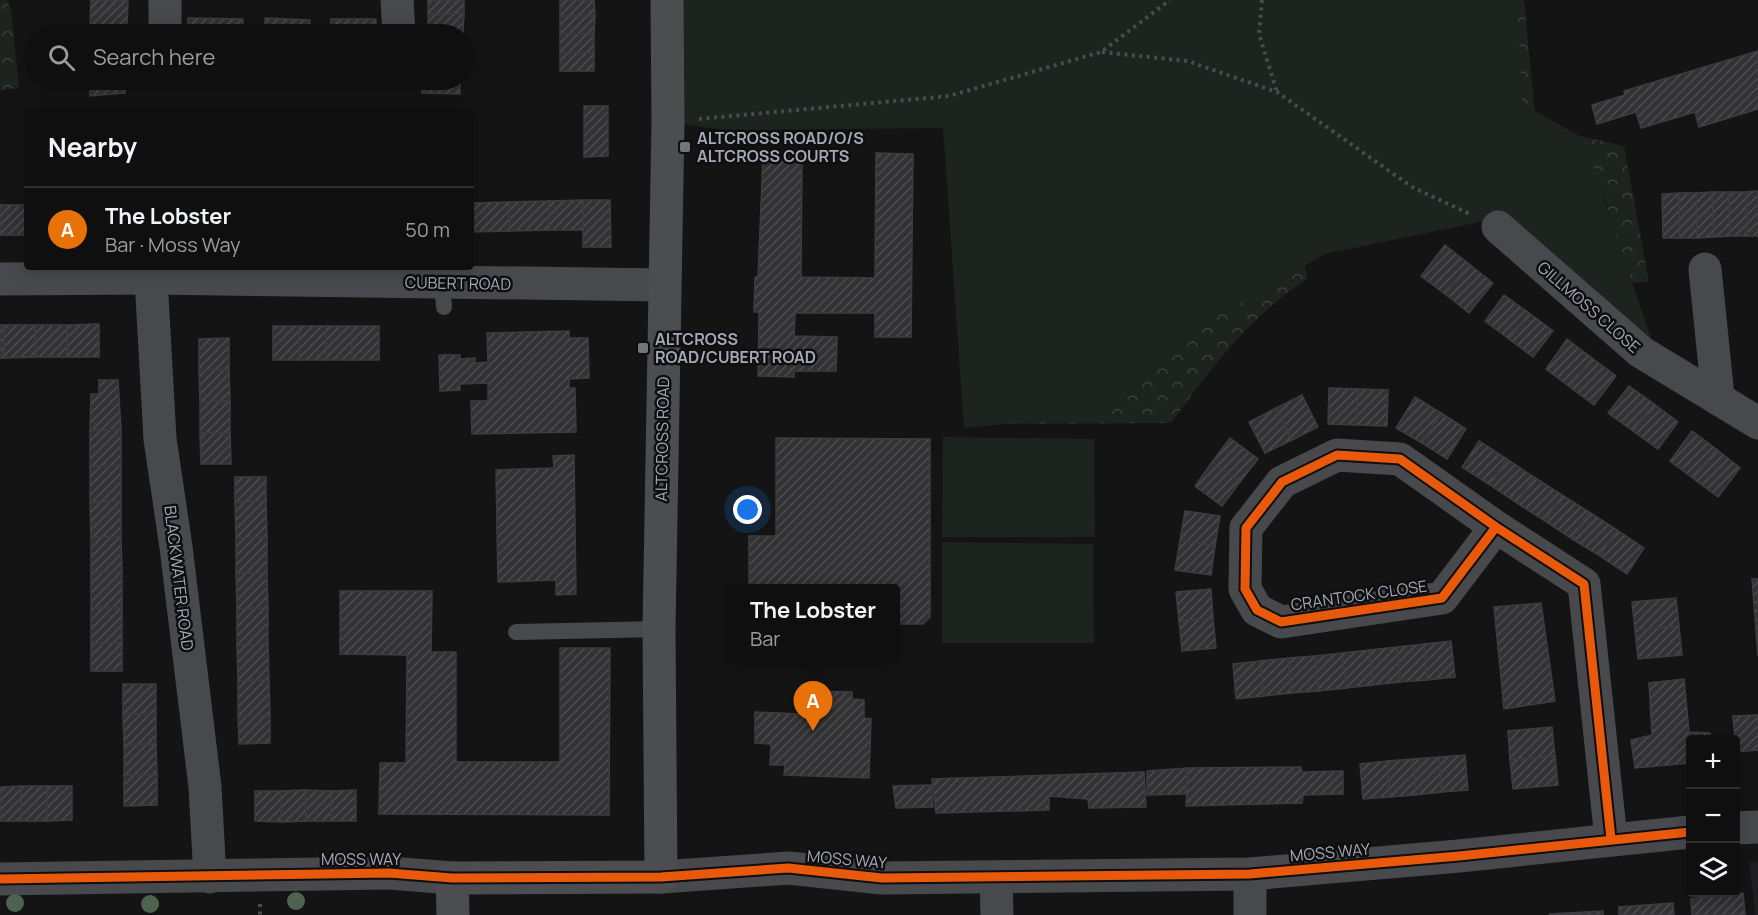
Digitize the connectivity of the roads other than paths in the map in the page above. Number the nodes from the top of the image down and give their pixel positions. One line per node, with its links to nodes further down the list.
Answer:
1 (165, 0): 4 (street)
2 (397, 0): 5 (street)
3 (667, 0): 10 (street, ALTCROSS ROAD)
4 (165, 24)
5 (398, 24)
6 (1498, 227): 11 (street, GILLMOSS CLOSE)
7 (1705, 269): 11 (street)
8 (151, 278): 9 (street, CUBERT ROAD); 10 (street, CUBERT ROAD); 21 (street, BLACKWATER ROAD)
9 (0, 279)
10 (664, 285): 14 (street, ALTCROSS ROAD)
11 (1718, 397): 12 (street, GILLMOSS CLOSE)
12 (1758, 423)
13 (1496, 527): 13 (street, CRANTOCK CLOSE); 19 (street, CRANTOCK CLOSE)
14 (659, 630): 15 (lane); 22 (street, ALTCROSS ROAD)
15 (516, 632)
16 (1758, 826): 17 (street)
17 (1740, 828)
18 (1686, 832): 19 (street, MOSS WAY)
19 (1611, 839): 20 (street, MOSS WAY)
20 (1250, 874): 24 (street, MOSS WAY); 28 (street)
21 (210, 877): 23 (street, MOSS WAY); 25 (street, MOSS WAY)
22 (661, 877): 23 (street, MOSS WAY); 24 (street, MOSS WAY)
23 (452, 878): 26 (street)
24 (996, 878): 27 (street)
25 (0, 879)
26 (453, 915)
27 (997, 915)
28 (1250, 915)

